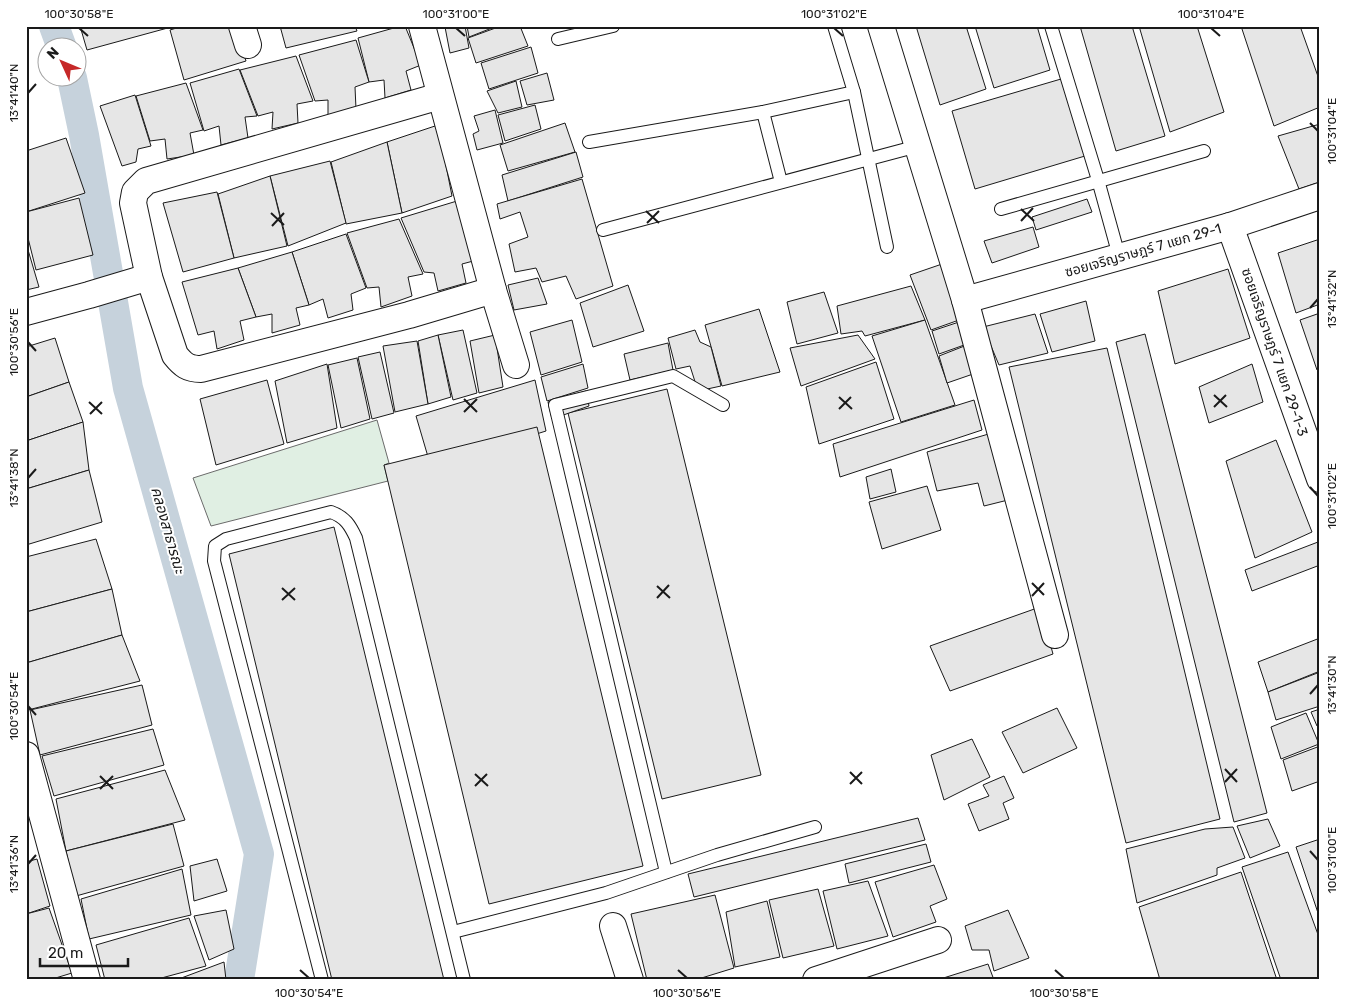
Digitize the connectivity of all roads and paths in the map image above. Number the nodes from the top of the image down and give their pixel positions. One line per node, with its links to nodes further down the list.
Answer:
1 (422, 26): 8 (street)
2 (613, 26): 6 (lane)
3 (834, 26): 7 (lane)
4 (881, 26): 11 (street)
5 (1051, 26): 14 (lane)
6 (558, 39)
7 (854, 92): 9 (lane); 13 (lane)
8 (440, 96): 22 (street); 23 (street)
9 (763, 112): 10 (lane); 15 (lane)
10 (589, 142)
11 (918, 146): 13 (lane); 24 (street)
12 (1204, 151): 14 (lane)
13 (869, 159): 15 (lane); 20 (lane)
14 (1098, 180): 17 (lane); 21 (lane)
15 (781, 182): 19 (lane)
16 (1320, 196): 18 (street, ซอยเจริญราษฎร์ 7 แยก 29-1)
17 (1001, 209)
18 (1230, 226): 21 (street, ซอยเจริญราษฎร์ 7 แยก 29-1); 28 (street, ซอยเจริญราษฎร์ 7 แยก 29-1-3)
19 (603, 230)
20 (888, 247)
21 (1118, 256): 24 (street, ซอยเจริญราษฎร์ 7 แยก 29-1)
22 (141, 280): 23 (street); 25 (street)
23 (493, 290): 26 (street)
24 (965, 300): 29 (street)
25 (26, 312)
26 (516, 365)
27 (723, 405): 32 (lane)
28 (1320, 479)
29 (1054, 635)
30 (26, 755): 36 (street)
31 (815, 828): 32 (lane)
32 (666, 872): 34 (lane)
33 (613, 926): 39 (street)
34 (453, 932): 37 (lane); 38 (lane)
35 (938, 940): 40 (street)
36 (87, 980)
37 (322, 980)
38 (464, 980)
39 (630, 980)
40 (816, 980)

